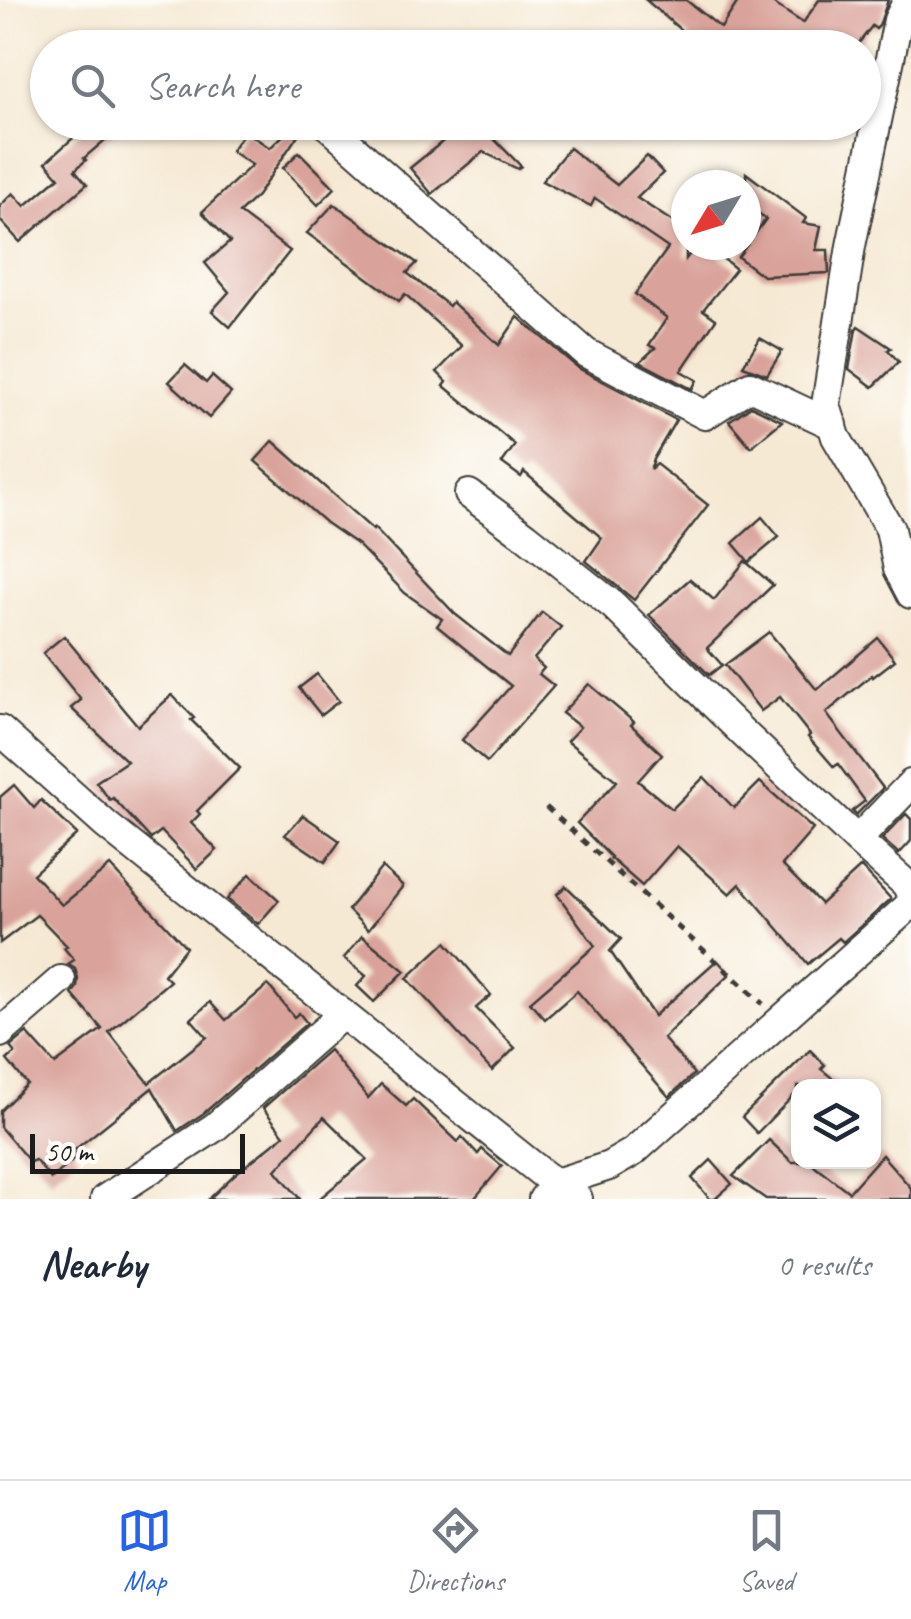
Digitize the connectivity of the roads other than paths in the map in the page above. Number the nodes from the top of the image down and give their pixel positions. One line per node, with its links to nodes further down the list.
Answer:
1 (908, 0): 2 (street)
2 (881, 100)
3 (344, 140): 5 (street)
4 (873, 140): 5 (street)
5 (833, 425): 7 (street)
6 (468, 494): 10 (street)
7 (911, 594)
8 (0, 730): 13 (street)
9 (911, 784): 10 (street)
10 (857, 840): 11 (street)
11 (911, 898): 15 (street)
12 (61, 980): 14 (street)
13 (343, 1014): 15 (street); 16 (street)
14 (0, 1033)
15 (559, 1194)
16 (105, 1199)

